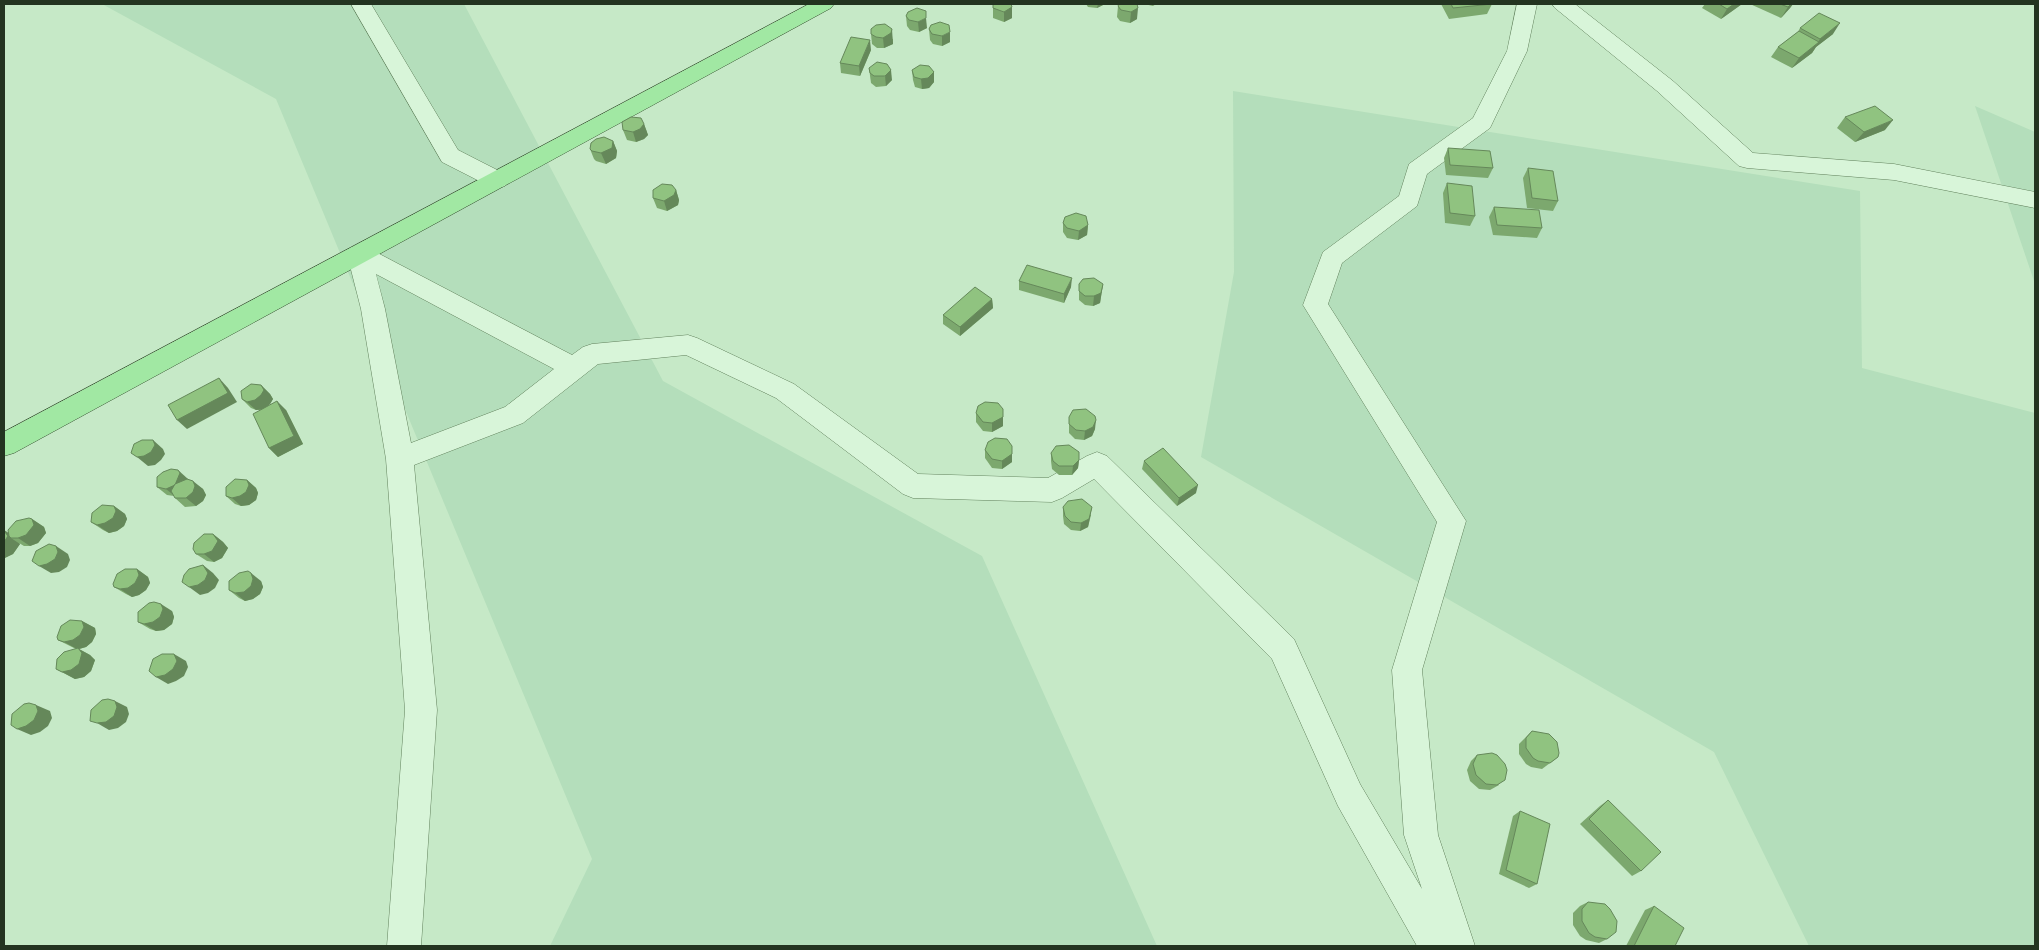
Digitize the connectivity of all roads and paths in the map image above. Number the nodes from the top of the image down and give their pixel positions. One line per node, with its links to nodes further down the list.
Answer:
1 (361, 4): 5 (street)
2 (824, 4): 5 (main road)
3 (1527, 4): 13 (street)
4 (1562, 4): 6 (street)
5 (497, 180): 7 (main road)
6 (2035, 200)
7 (359, 254): 8 (street); 9 (main road); 10 (street)
8 (574, 368): 10 (street); 12 (street)
9 (4, 445)
10 (400, 459): 11 (street)
11 (404, 946)
12 (1436, 946)
13 (1458, 946)

